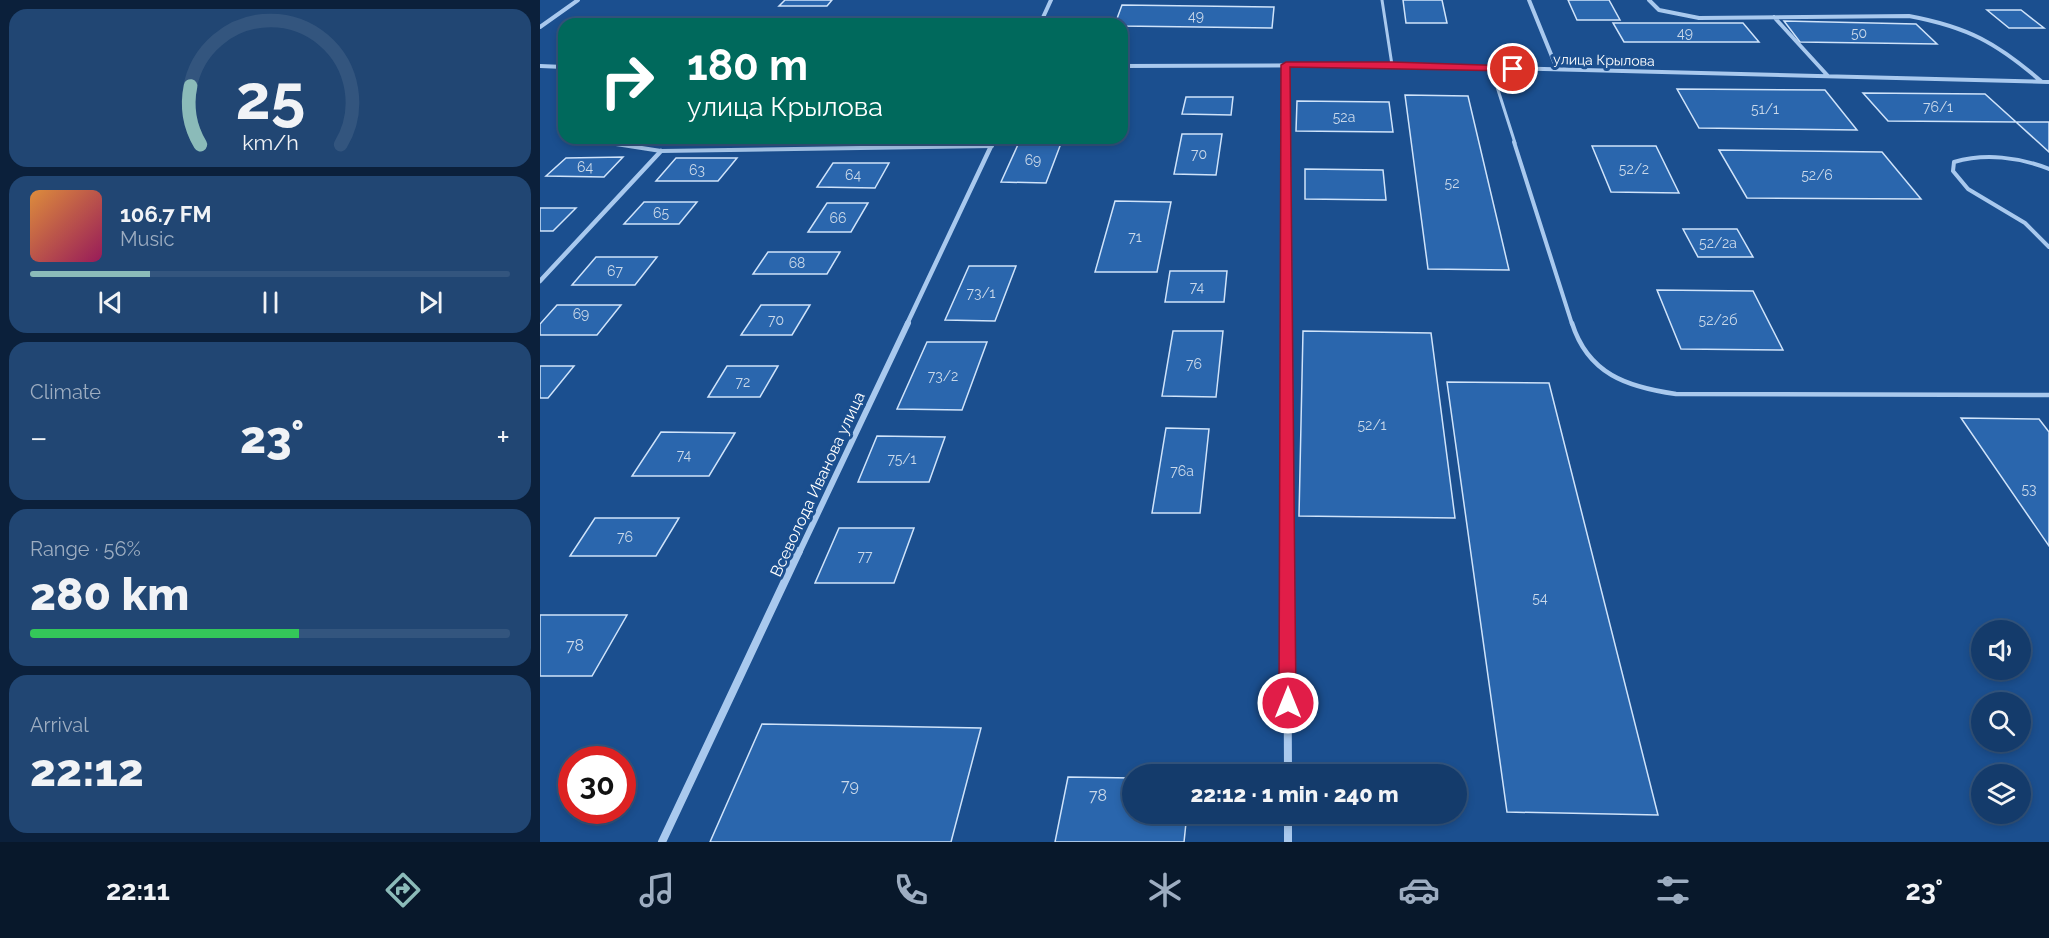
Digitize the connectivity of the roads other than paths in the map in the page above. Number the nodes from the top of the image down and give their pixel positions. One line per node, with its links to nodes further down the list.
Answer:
1 (578, 0): 8 (street)
2 (1051, 0): 7 (street)
3 (1382, 0): 10 (lane)
4 (1528, 0): 15 (street)
5 (1649, 0): 6 (street)
6 (1773, 17): 16 (street); 17 (street)
7 (1043, 18)
8 (540, 27)
9 (1286, 65): 10 (street, улица Крылова); 12 (street, улица Крылова); 26 (street)
10 (1392, 65): 14 (street, улица Крылова)
11 (540, 66): 13 (street)
12 (1128, 66)
13 (558, 67)
14 (1491, 68): 15 (street, улица Крылова); 25 (lane)
15 (1557, 69): 16 (street, улица Крылова)
16 (1828, 76): 17 (street, улица Крылова)
17 (2042, 82): 18 (street, улица Крылова)
18 (2049, 82)
19 (616, 144): 21 (lane)
20 (992, 146): 21 (lane); 28 (street, Всеволода Иванова улица)
21 (661, 151): 24 (street)
22 (2049, 169): 23 (lane)
23 (2049, 247)
24 (540, 281)
25 (2049, 395)
26 (1288, 764)
27 (1288, 824): 29 (street)
28 (662, 842)
29 (1288, 842)

